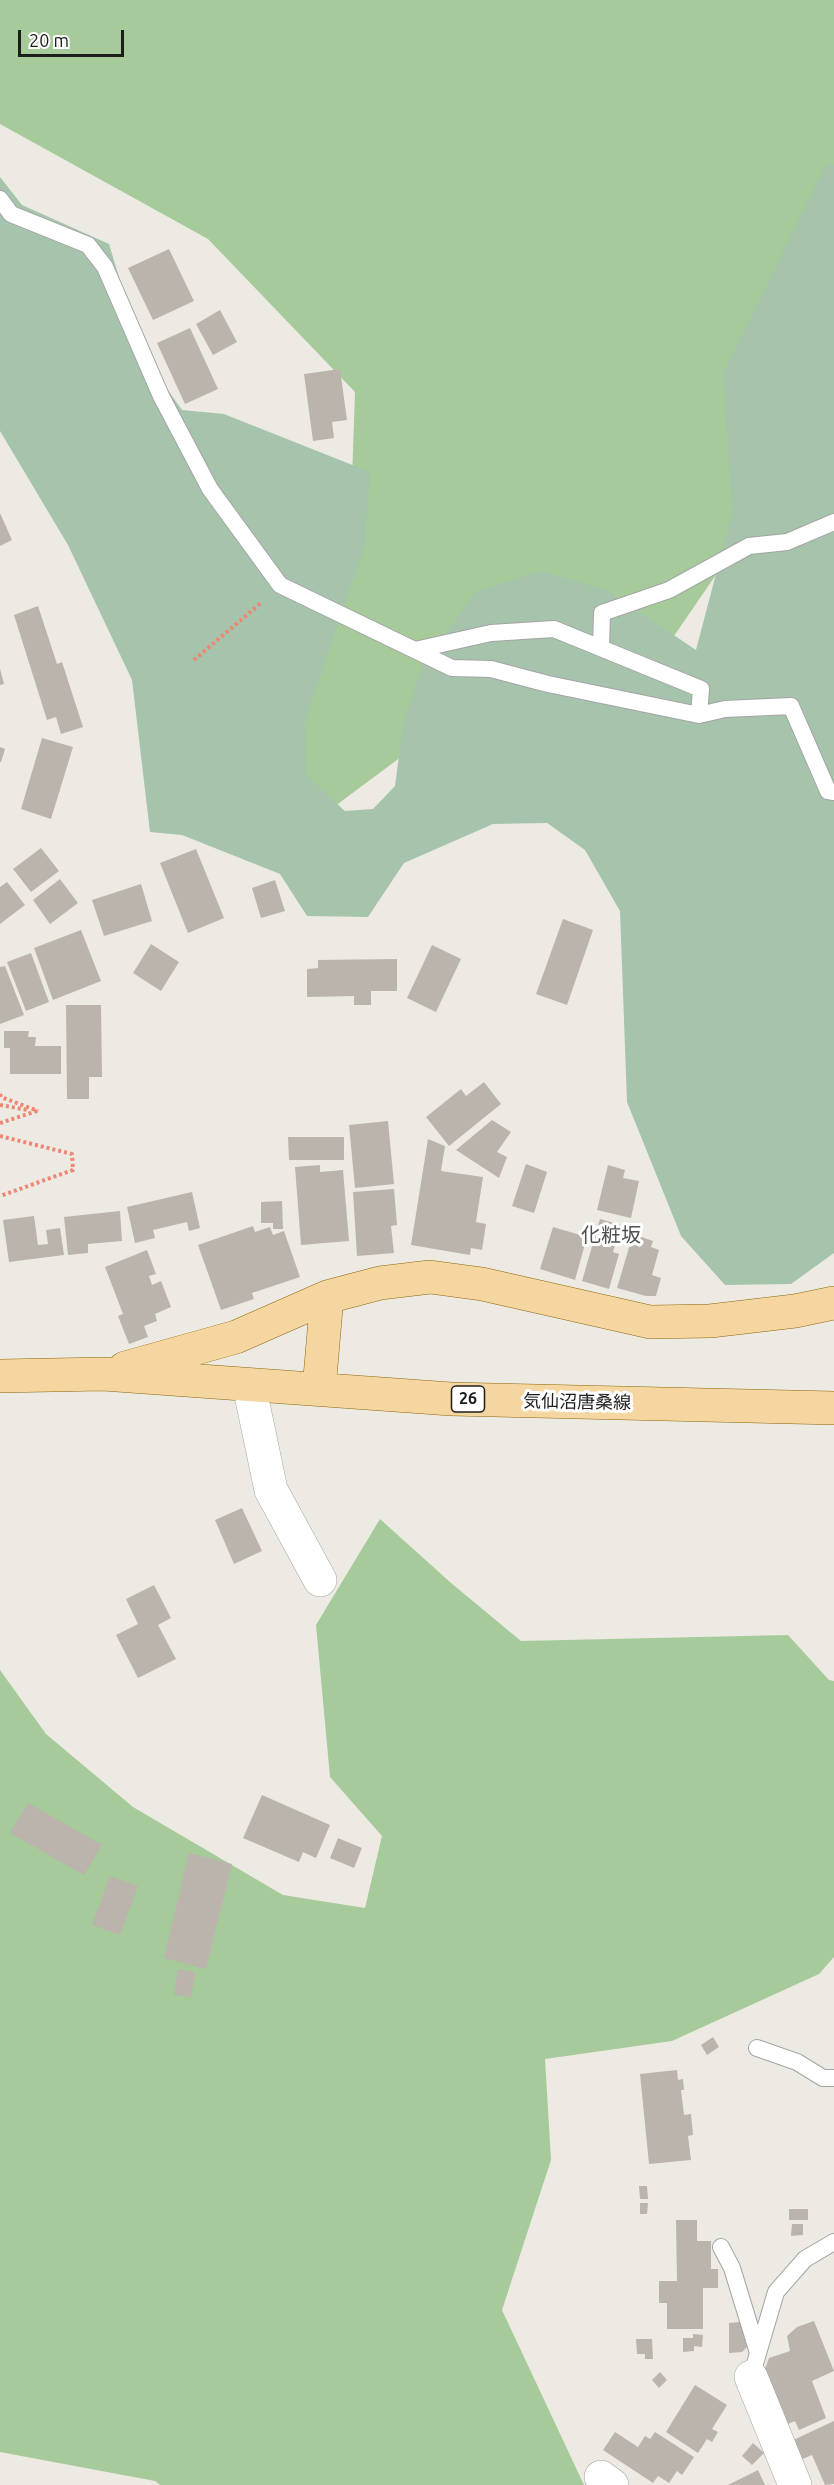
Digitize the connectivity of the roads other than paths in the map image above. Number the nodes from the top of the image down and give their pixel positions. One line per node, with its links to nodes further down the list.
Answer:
1 (0, 200): 4 (lane)
2 (834, 522): 3 (lane)
3 (601, 648): 4 (lane); 5 (lane)
4 (415, 650): 5 (lane)
5 (699, 715): 6 (lane)
6 (834, 792)
7 (327, 1297): 8 (main road, 気仙沼唐桑線 / 26); 9 (main road, 気仙沼唐桑線 / 26); 12 (main road)
8 (834, 1303)
9 (103, 1374): 10 (main road, 気仙沼唐桑線 / 26); 11 (main road, 気仙沼唐桑線 / 26)
10 (0, 1376)
11 (249, 1385): 12 (main road, 気仙沼唐桑線 / 26); 14 (street)
12 (319, 1389): 13 (main road, 気仙沼唐桑線 / 26)
13 (834, 1408)
14 (320, 1580)
15 (757, 2048): 16 (lane)
16 (834, 2078)
17 (834, 2242): 19 (lane)
18 (721, 2247): 19 (lane)
19 (754, 2365): 20 (street)
20 (795, 2485)

